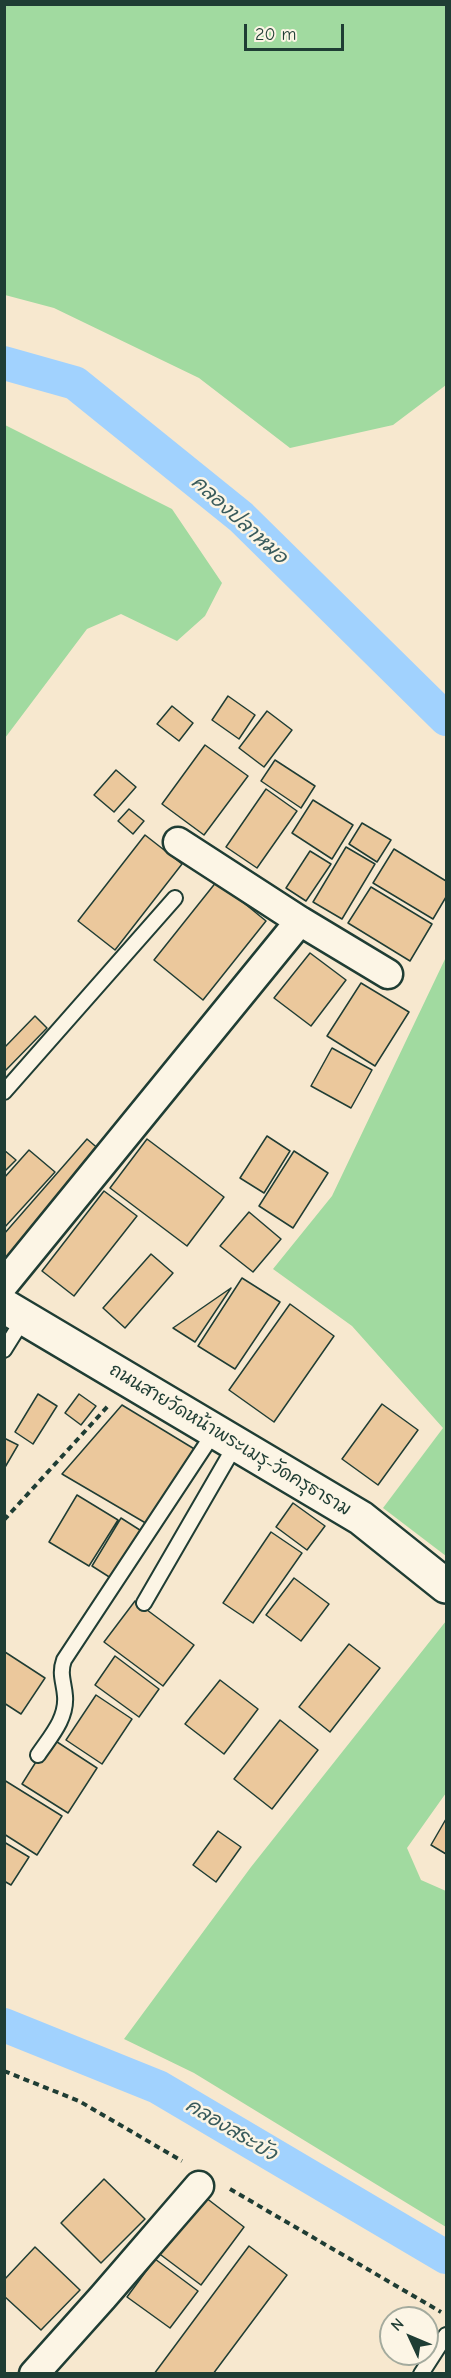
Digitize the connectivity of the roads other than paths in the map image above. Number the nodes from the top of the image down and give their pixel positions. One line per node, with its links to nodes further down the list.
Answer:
1 (178, 842): 3 (street)
2 (175, 898): 5 (lane)
3 (300, 921): 4 (street); 6 (street)
4 (388, 974)
5 (4, 1092)
6 (4, 1284)
7 (14, 1312): 8 (lane); 9 (street, ถนนสายวัดหน้าพระเมรุ-วัดครุธาราม)
8 (4, 1350)
9 (225, 1438): 10 (street, ถนนสายวัดหน้าพระเมรุ-วัดครุธาราม); 11 (lane); 12 (lane)
10 (447, 1586)
11 (144, 1603)
12 (38, 1755)
13 (199, 2186): 15 (street)
14 (447, 2335): 16 (lane)
15 (34, 2373)
16 (421, 2373)

